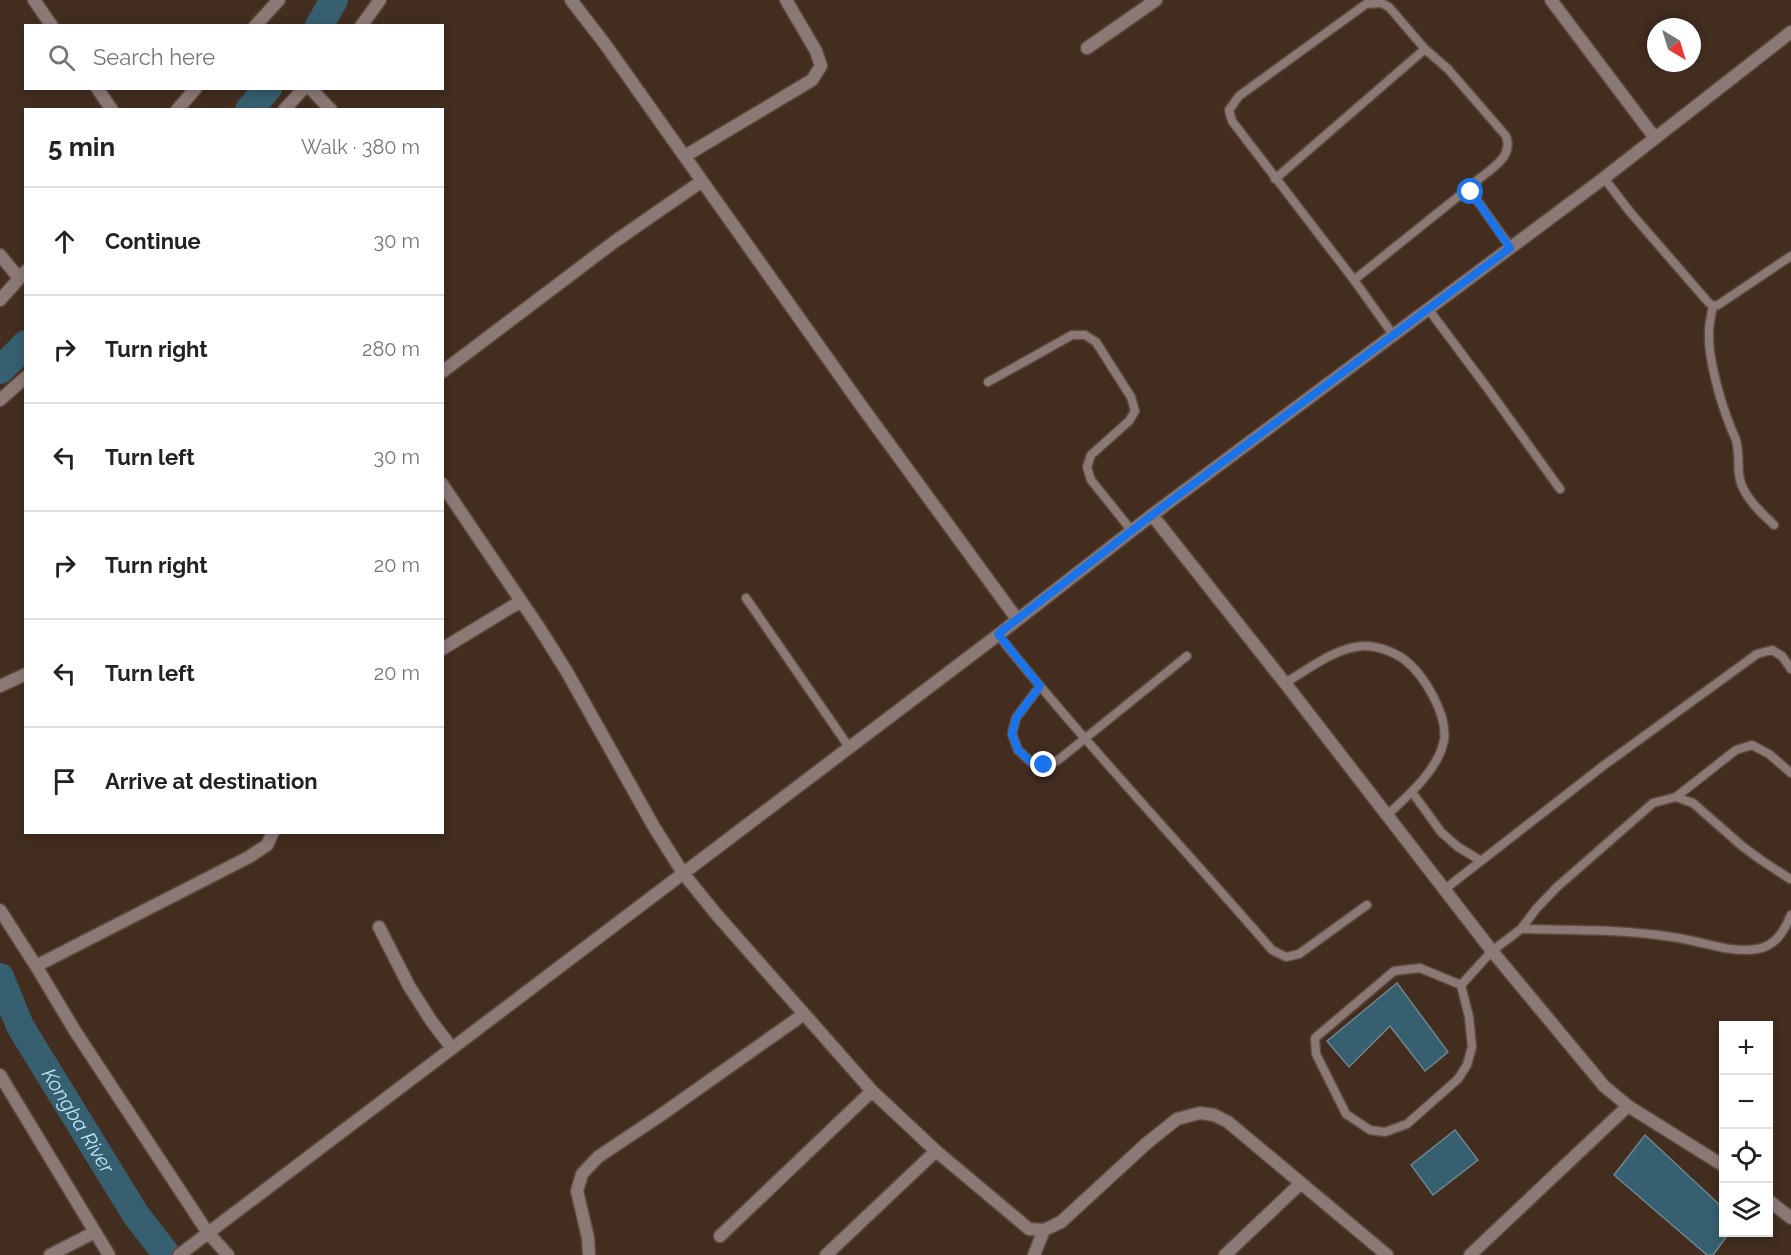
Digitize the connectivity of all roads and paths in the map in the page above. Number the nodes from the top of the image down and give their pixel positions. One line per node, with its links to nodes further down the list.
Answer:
1 (34, 0): 8 (street)
2 (279, 0): 9 (street)
3 (380, 0): 10 (street)
4 (571, 0): 23 (street)
5 (786, 0): 23 (street)
6 (1156, 0): 12 (street)
7 (1551, 0): 22 (street)
8 (51, 24)
9 (257, 24)
10 (362, 24)
11 (1791, 32): 22 (street)
12 (1087, 48)
13 (1425, 49): 25 (lane); 25 (lane); 27 (lane)
14 (98, 90): 18 (street)
15 (194, 90): 19 (street)
16 (302, 90): 20 (street)
17 (312, 90): 21 (street)
18 (111, 108)
19 (179, 108)
20 (286, 108)
21 (329, 108)
22 (1655, 138): 24 (street)
23 (685, 156): 26 (street)
24 (1604, 178): 28 (street); 34 (lane)
25 (1275, 179): 32 (lane)
26 (702, 181): 37 (street); 48 (street)
27 (1470, 187): 28 (lane); 32 (lane)
28 (1510, 248): 35 (street)
29 (0, 255): 31 (street)
30 (1791, 256): 34 (lane)
31 (22, 275): 33 (street)
32 (1354, 280): 36 (lane)
33 (0, 300)
34 (1713, 306): 44 (lane)
35 (1429, 310): 36 (street); 42 (lane)
36 (1394, 336): 43 (street)
37 (444, 370)
38 (24, 379): 40 (street)
39 (988, 382): 45 (lane)
40 (0, 400)
41 (444, 487): 47 (street)
42 (1560, 489)
43 (1152, 515): 45 (street); 54 (street)
44 (1773, 525)
45 (1131, 531): 48 (street)
46 (746, 598): 58 (lane)
47 (521, 601): 50 (street); 65 (street)
48 (1017, 619): 49 (street)
49 (998, 634): 56 (lane); 58 (street)
50 (444, 648)
51 (1187, 656): 57 (lane)
52 (1791, 669): 64 (lane)
53 (24, 675): 55 (street)
54 (1285, 683): 60 (lane); 62 (street)
55 (0, 686)
56 (1040, 686): 57 (lane); 57 (lane)
57 (1085, 738): 69 (lane)
58 (849, 747): 65 (street)
59 (1791, 773): 61 (lane)
60 (1412, 792): 62 (lane); 64 (lane)
61 (1676, 797): 66 (lane); 73 (lane)
62 (1387, 815): 68 (street)
63 (272, 834): 75 (street)
64 (1481, 861): 68 (lane)
65 (683, 873): 77 (street); 78 (street)
66 (1791, 878): 67 (lane)
67 (1791, 884)
68 (1444, 889): 74 (street)
69 (1367, 905)
70 (0, 910): 75 (street)
71 (1791, 915): 73 (lane)
72 (379, 927): 78 (street)
73 (1521, 929): 74 (lane)
74 (1492, 951): 76 (lane); 81 (street)
75 (36, 966): 89 (street)
76 (1461, 985): 76 (lane)
77 (804, 1014): 80 (street); 95 (street)
78 (452, 1048): 89 (street)
79 (0, 1075): 88 (street)
80 (873, 1091): 82 (street); 90 (street)
81 (1628, 1106): 83 (street); 100 (street)
82 (936, 1151): 87 (street); 96 (street)
83 (1719, 1163)
84 (1301, 1183): 87 (street); 98 (street); 99 (street)
85 (1773, 1204): 86 (street)
86 (1791, 1218)
87 (1044, 1230): 97 (street)
88 (95, 1232): 91 (street); 92 (street)
89 (208, 1233): 93 (street); 94 (street)
90 (720, 1236)
91 (50, 1255)
92 (109, 1255)
93 (179, 1255)
94 (228, 1255)
95 (589, 1255)
96 (826, 1255)
97 (1034, 1255)
98 (1225, 1255)
99 (1387, 1255)
100 (1470, 1255)

